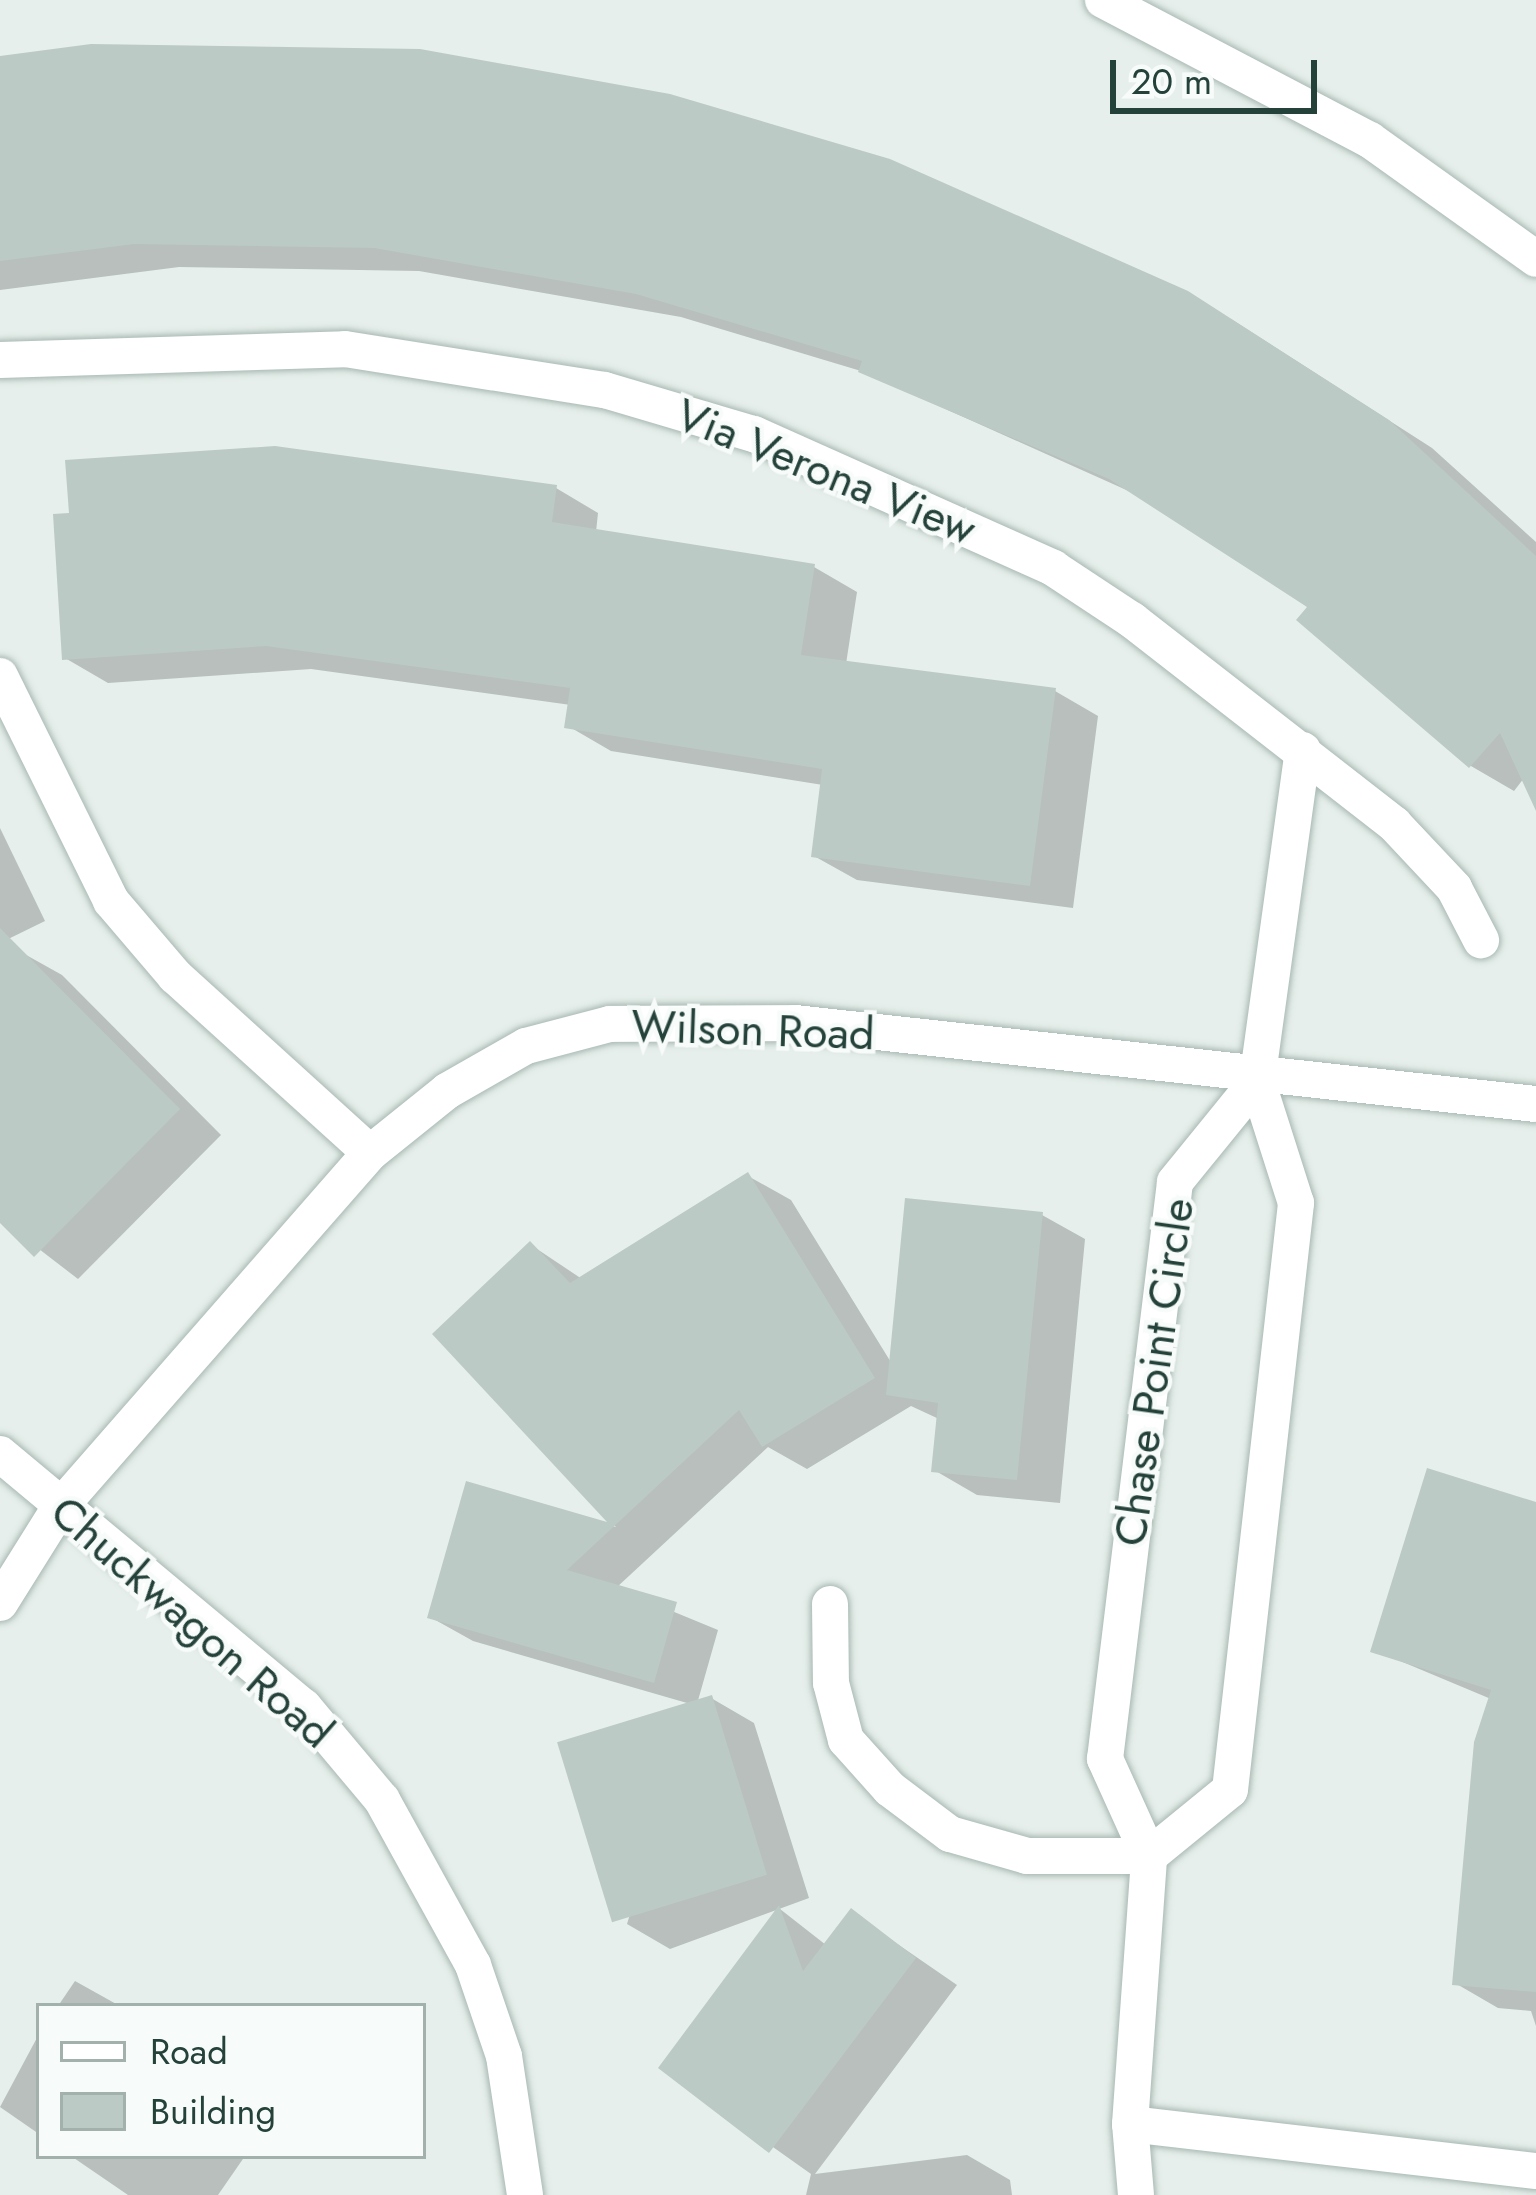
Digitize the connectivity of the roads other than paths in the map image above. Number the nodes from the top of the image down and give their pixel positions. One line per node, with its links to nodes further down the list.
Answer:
1 (1103, 0): 2 (street)
2 (1536, 259)
3 (0, 360): 5 (street, Via Verona View)
4 (0, 676): 9 (street)
5 (1303, 750): 6 (street, Via Verona View); 7 (street)
6 (1481, 940)
7 (1256, 1081): 8 (street, Wilson Road); 9 (street, Wilson Road); 14 (street, Chase Point Circle); 14 (street)
8 (1536, 1104)
9 (370, 1153): 11 (street, Wilson Road)
10 (0, 1454): 11 (street, Chuckwagon Road)
11 (60, 1507): 12 (street, Wilson Road); 17 (street, Chuckwagon Road)
12 (0, 1603)
13 (830, 1604): 14 (street)
14 (1149, 1856): 15 (street, Chase Point Circle)
15 (1130, 2124): 16 (street); 18 (street, Chase Point Circle)
16 (1536, 2171)
17 (526, 2195)
18 (1136, 2195)

